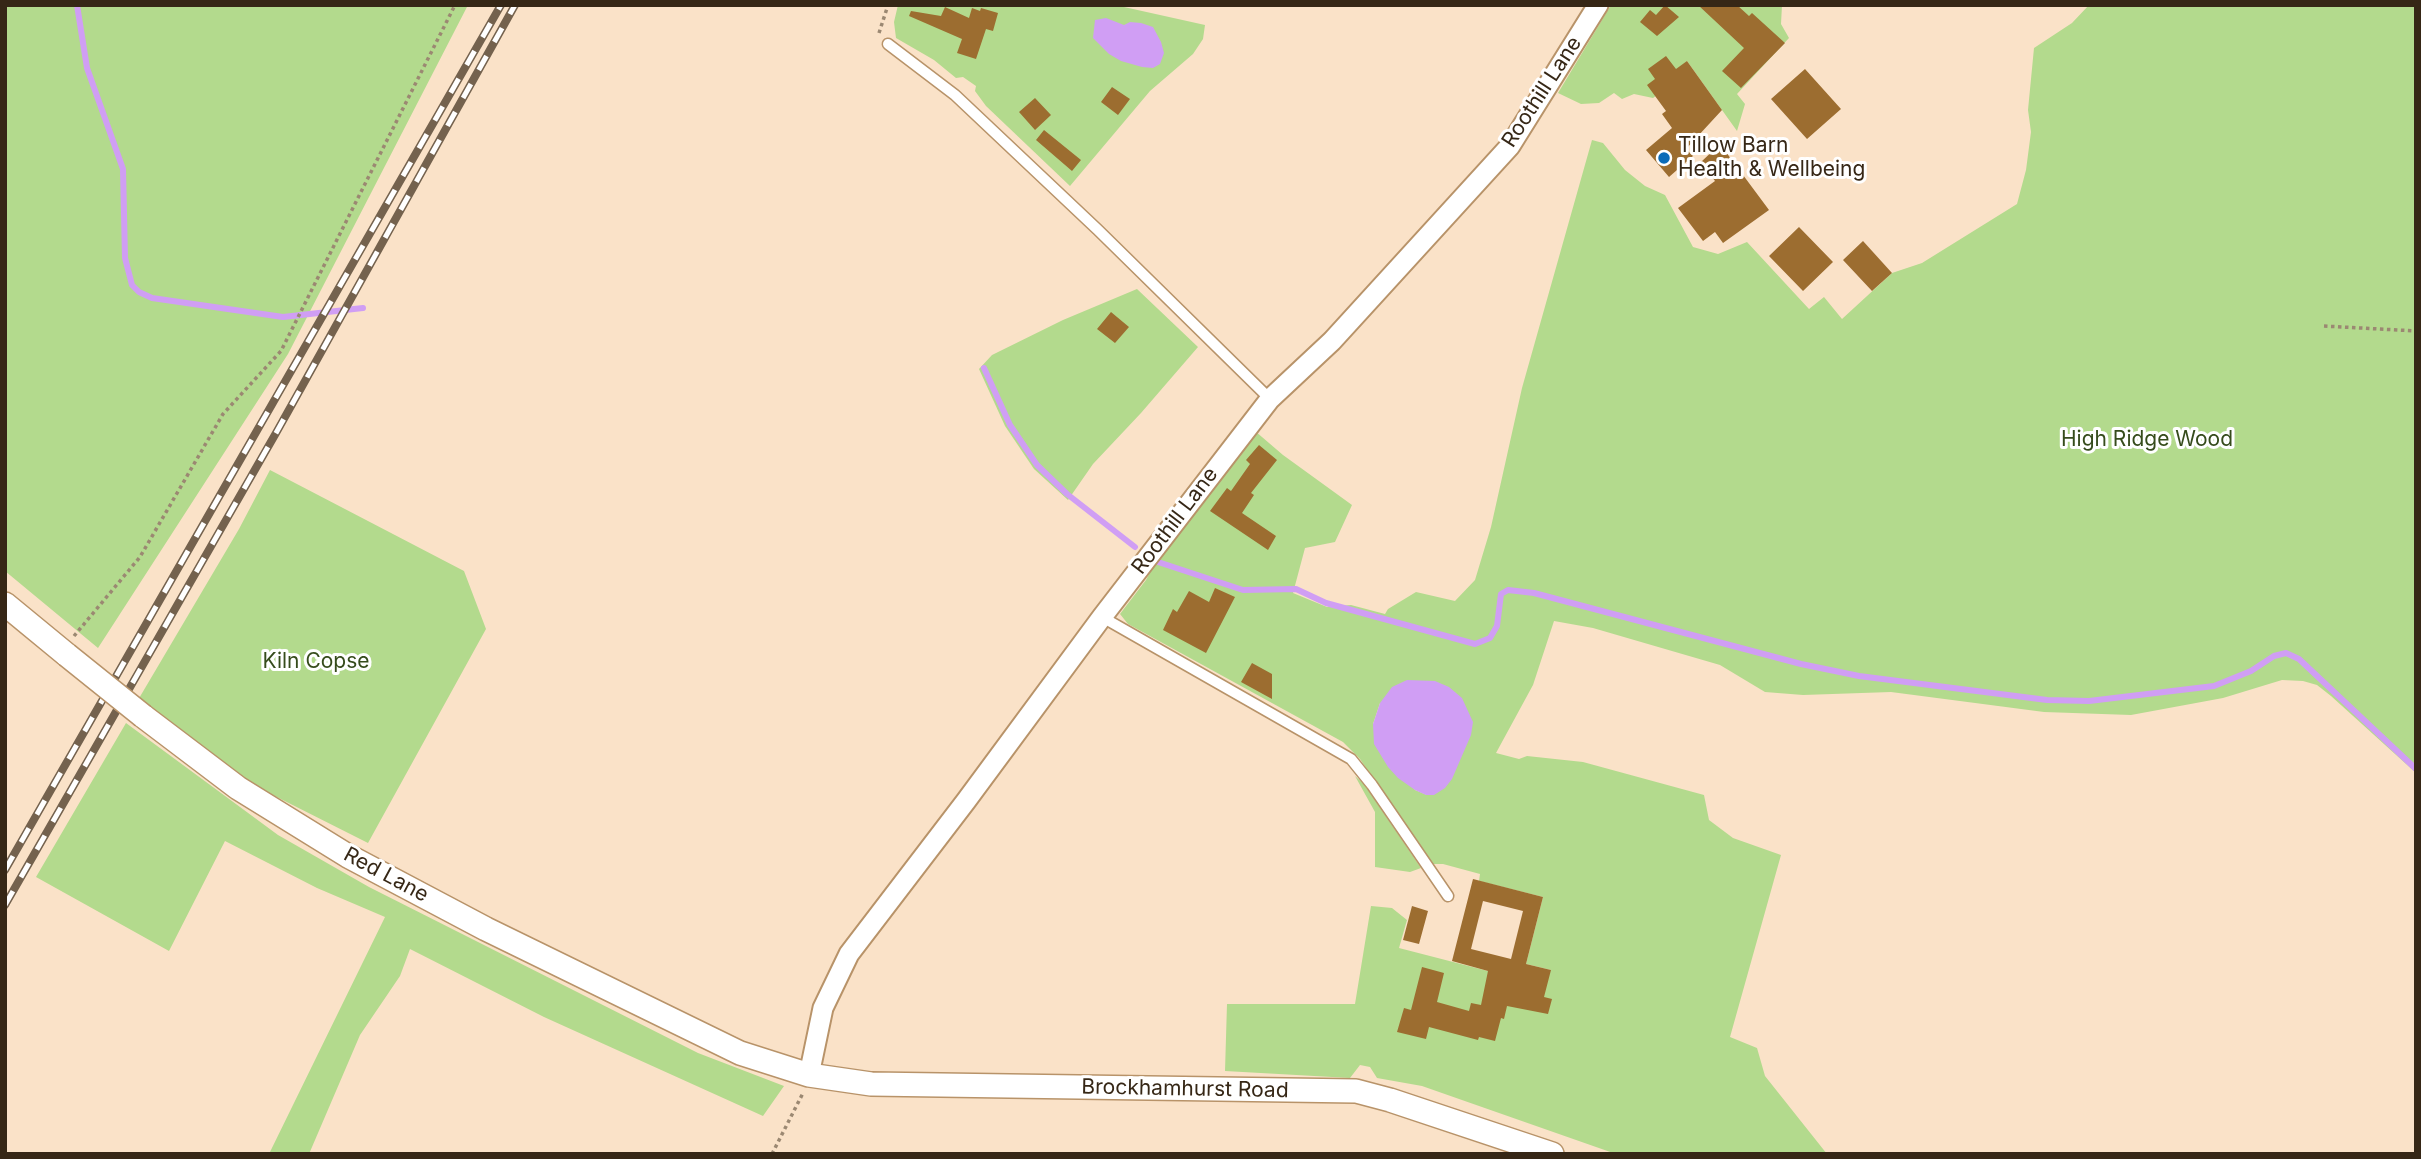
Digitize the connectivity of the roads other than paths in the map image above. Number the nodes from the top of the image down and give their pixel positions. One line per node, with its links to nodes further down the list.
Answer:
1 (1598, 5): 3 (street, Roothill Lane)
2 (888, 44): 3 (lane)
3 (1270, 399): 5 (street, Roothill Lane)
4 (5, 604): 7 (street, Red Lane, bridge)
5 (1101, 617): 6 (lane); 7 (street, Roothill Lane)
6 (1448, 897)
7 (809, 1074): 8 (street, Brockhamhurst Road)
8 (1552, 1154)

